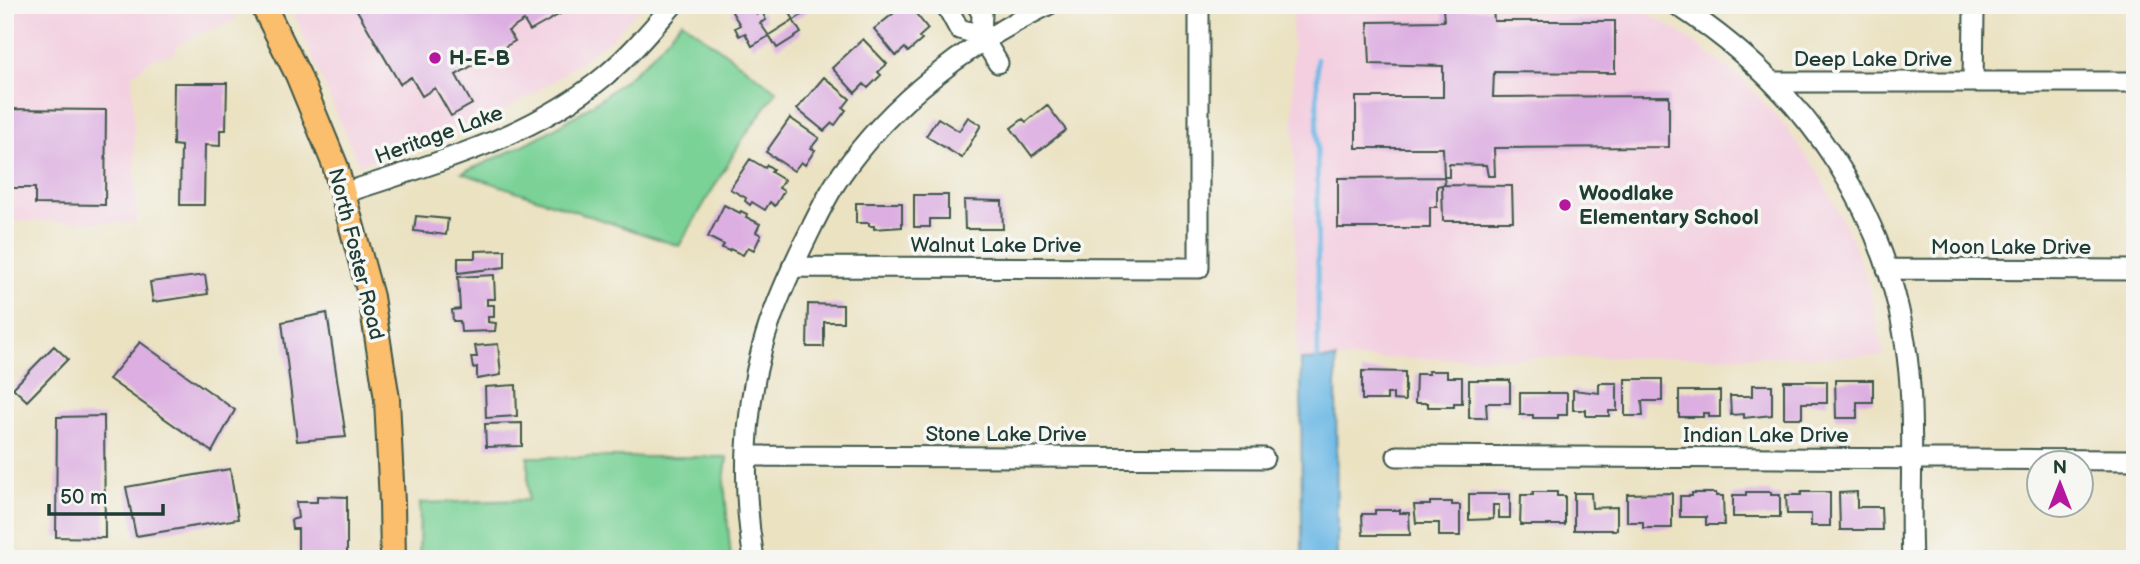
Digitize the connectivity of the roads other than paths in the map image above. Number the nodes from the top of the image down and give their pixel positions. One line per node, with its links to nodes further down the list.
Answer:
1 (263, 5): 14 (main road, North Foster Road)
2 (673, 5): 14 (street, Heritage Lake)
3 (946, 5): 9 (street)
4 (977, 5): 9 (street)
5 (1048, 5): 9 (street)
6 (1199, 5): 15 (street, Walnut Lake Drive)
7 (1677, 5): 11 (street)
8 (1974, 13): 12 (street, Deep Lake Drive)
9 (983, 38): 10 (street); 15 (street)
10 (998, 63)
11 (1774, 82): 12 (street, Deep Lake Drive); 16 (street)
12 (1973, 82): 13 (street, Deep Lake Drive)
13 (2135, 82)
14 (344, 193): 23 (main road, North Foster Road)
15 (792, 267): 18 (street)
16 (1887, 270): 17 (street, Moon Lake Drive); 21 (street)
17 (2135, 270)
18 (748, 456): 20 (street, Stone Lake Drive); 24 (street)
19 (1398, 456): 21 (street, Indian Lake Drive)
20 (1264, 458)
21 (1912, 459): 22 (street, Indian Lake Drive); 25 (street)
22 (2135, 460)
23 (393, 559)
24 (754, 559)
25 (1912, 559)

